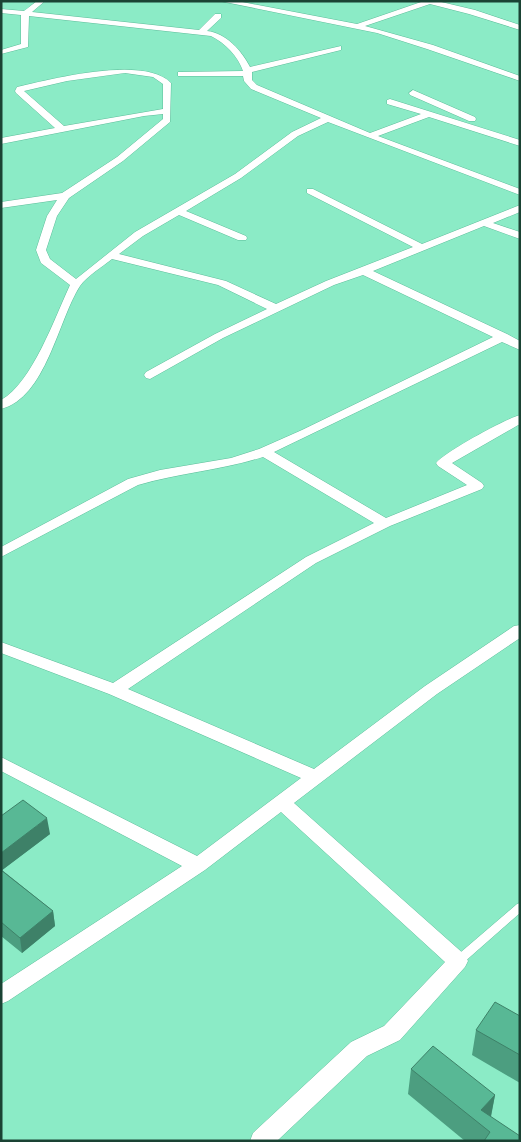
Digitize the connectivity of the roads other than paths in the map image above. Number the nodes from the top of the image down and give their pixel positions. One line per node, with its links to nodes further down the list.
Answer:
1 (42, 1): 5 (street)
2 (223, 1): 7 (street)
3 (428, 1): 7 (street); 8 (street)
4 (1, 11): 5 (street)
5 (25, 14): 9 (street); 11 (street)
6 (218, 16): 9 (street)
7 (355, 27): 14 (street)
8 (520, 28)
9 (202, 32): 12 (street)
10 (338, 48): 12 (street)
11 (1, 52)
12 (247, 71): 13 (street); 19 (street)
13 (181, 74)
14 (520, 79)
15 (413, 93): 21 (street)
16 (390, 102): 18 (street)
17 (165, 111): 20 (street); 20 (street); 27 (street)
18 (430, 114): 21 (street); 22 (street)
19 (329, 118): 22 (street); 30 (street)
20 (63, 130): 23 (street)
21 (481, 130): 24 (street)
22 (370, 136): 26 (street)
23 (1, 140)
24 (520, 143)
25 (310, 191): 34 (street)
26 (520, 192)
27 (64, 196): 28 (street); 37 (street)
28 (1, 205)
29 (520, 208): 31 (street)
30 (178, 211): 33 (street); 35 (street)
31 (484, 223): 32 (street); 34 (street)
32 (520, 236)
33 (242, 238)
34 (422, 248): 36 (street)
35 (110, 255): 37 (street); 38 (street)
36 (364, 271): 38 (street); 39 (street)
37 (76, 284): 42 (street)
38 (274, 308): 41 (street)
39 (503, 337): 40 (street); 44 (street)
40 (520, 346)
41 (150, 374)
42 (1, 405)
43 (520, 419): 45 (street)
44 (264, 452): 45 (street); 46 (street)
45 (386, 524): 49 (street)
46 (1, 553)
47 (520, 630): 51 (street)
48 (1, 648): 49 (street)
49 (115, 690): 51 (street)
50 (1, 763): 53 (street)
51 (314, 776): 52 (street)
52 (281, 802): 53 (street); 55 (street)
53 (198, 864): 56 (street)
54 (520, 907): 55 (lane)
55 (458, 961): 57 (street)
56 (1, 995)
57 (261, 1141)

